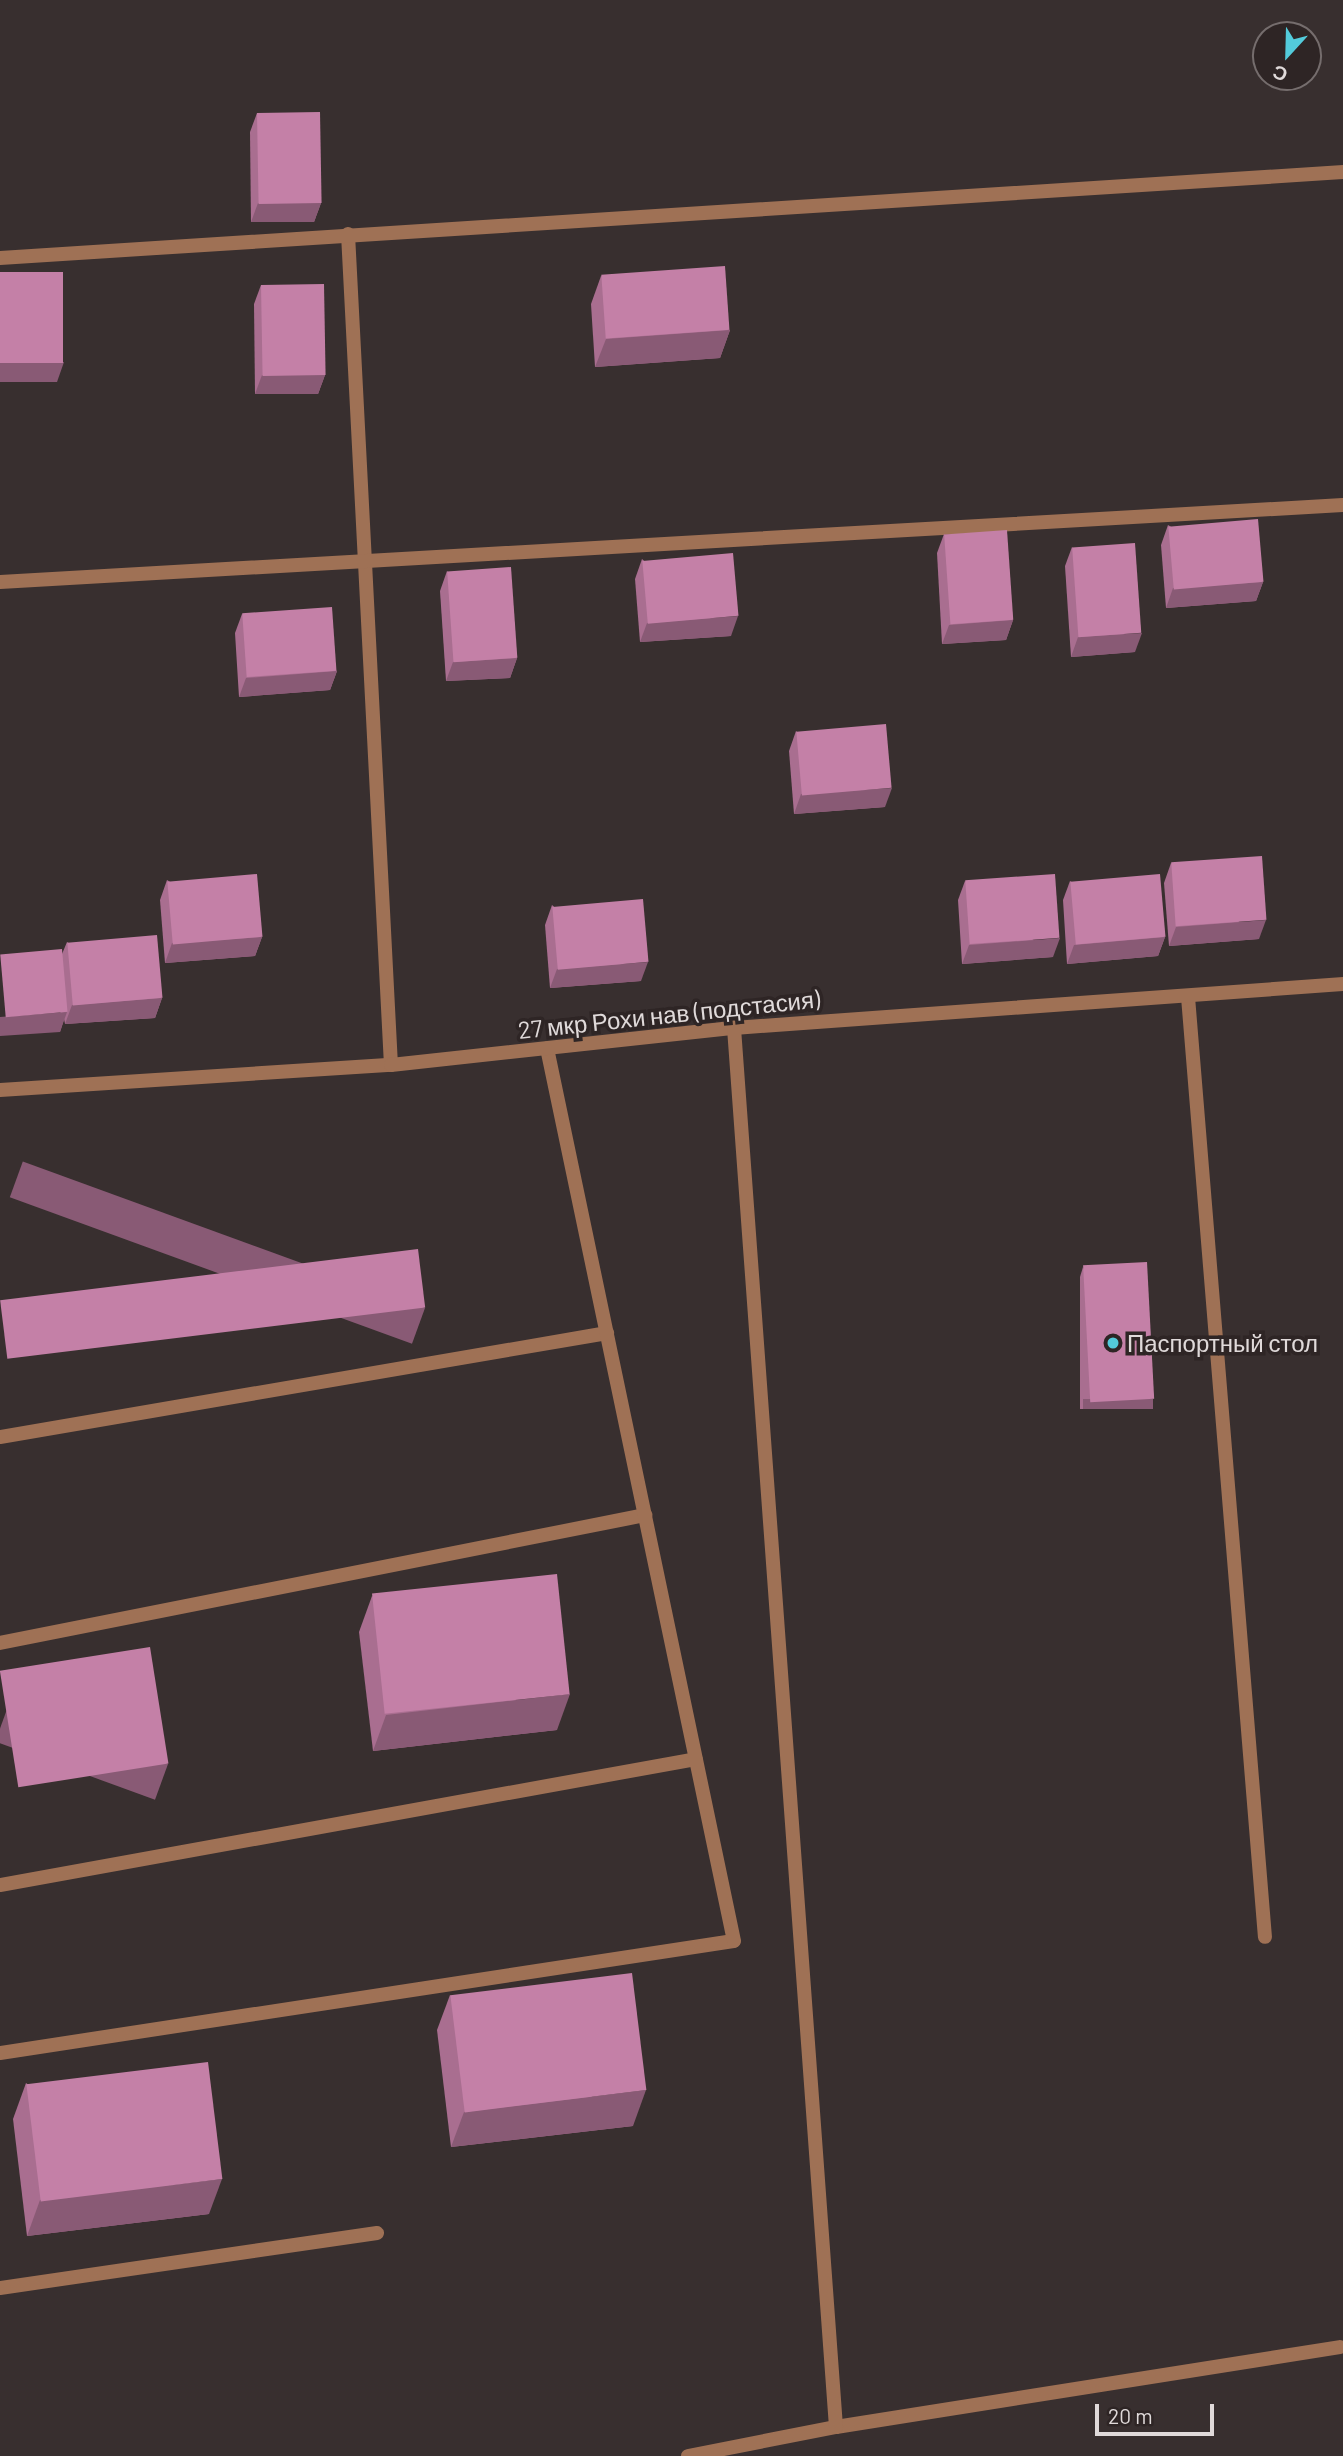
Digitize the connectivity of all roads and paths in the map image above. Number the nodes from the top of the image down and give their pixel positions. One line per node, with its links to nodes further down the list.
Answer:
1 (1343, 172): 2 (street)
2 (348, 233): 3 (street); 5 (street)
3 (0, 258)
4 (1343, 505): 5 (street)
5 (368, 559): 6 (street); 11 (street)
6 (0, 582)
7 (1343, 984): 8 (street, 27 мкр Рохи нав (подстасия))
8 (1188, 996): 9 (street, 27 мкр Рохи нав (подстасия)); 19 (street)
9 (734, 1028): 10 (street, 27 мкр Рохи нав (подстасия)); 24 (street)
10 (547, 1048): 11 (street, 27 мкр Рохи нав (подстасия)); 13 (street)
11 (391, 1065): 12 (street, 27 мкр Рохи нав (подстасия))
12 (0, 1090)
13 (607, 1333): 14 (street); 15 (street)
14 (0, 1437)
15 (645, 1515): 16 (street); 17 (street)
16 (0, 1643)
17 (696, 1759): 18 (street); 20 (street)
18 (0, 1885)
19 (1265, 1937)
20 (0, 2053)
21 (377, 2234): 22 (street)
22 (0, 2288)
23 (1340, 2347): 24 (street)
24 (836, 2427): 25 (street)
25 (688, 2456)

